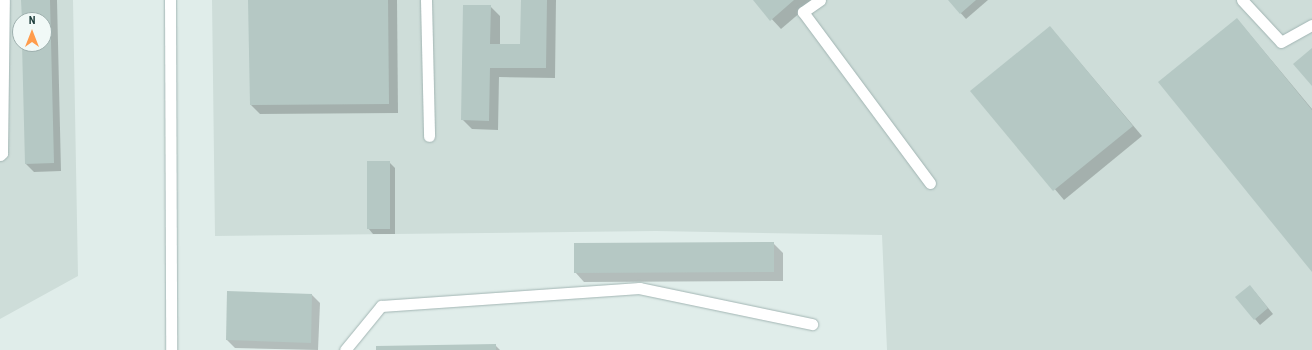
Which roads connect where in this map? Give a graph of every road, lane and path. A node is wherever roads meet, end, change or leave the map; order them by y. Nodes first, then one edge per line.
1 (4, 0) edge
2 (170, 0) edge
3 (426, 0) edge
4 (820, 0) edge
5 (1242, 0) edge
6 (1312, 25) edge
7 (429, 136) dead end
8 (0, 156) edge
9 (930, 183) dead end
10 (812, 324) dead end
11 (171, 350) edge
12 (345, 350) edge

1 - 8 lane
2 - 11 lane
3 - 7 lane
4 - 9 lane
5 - 6 lane
10 - 12 lane

